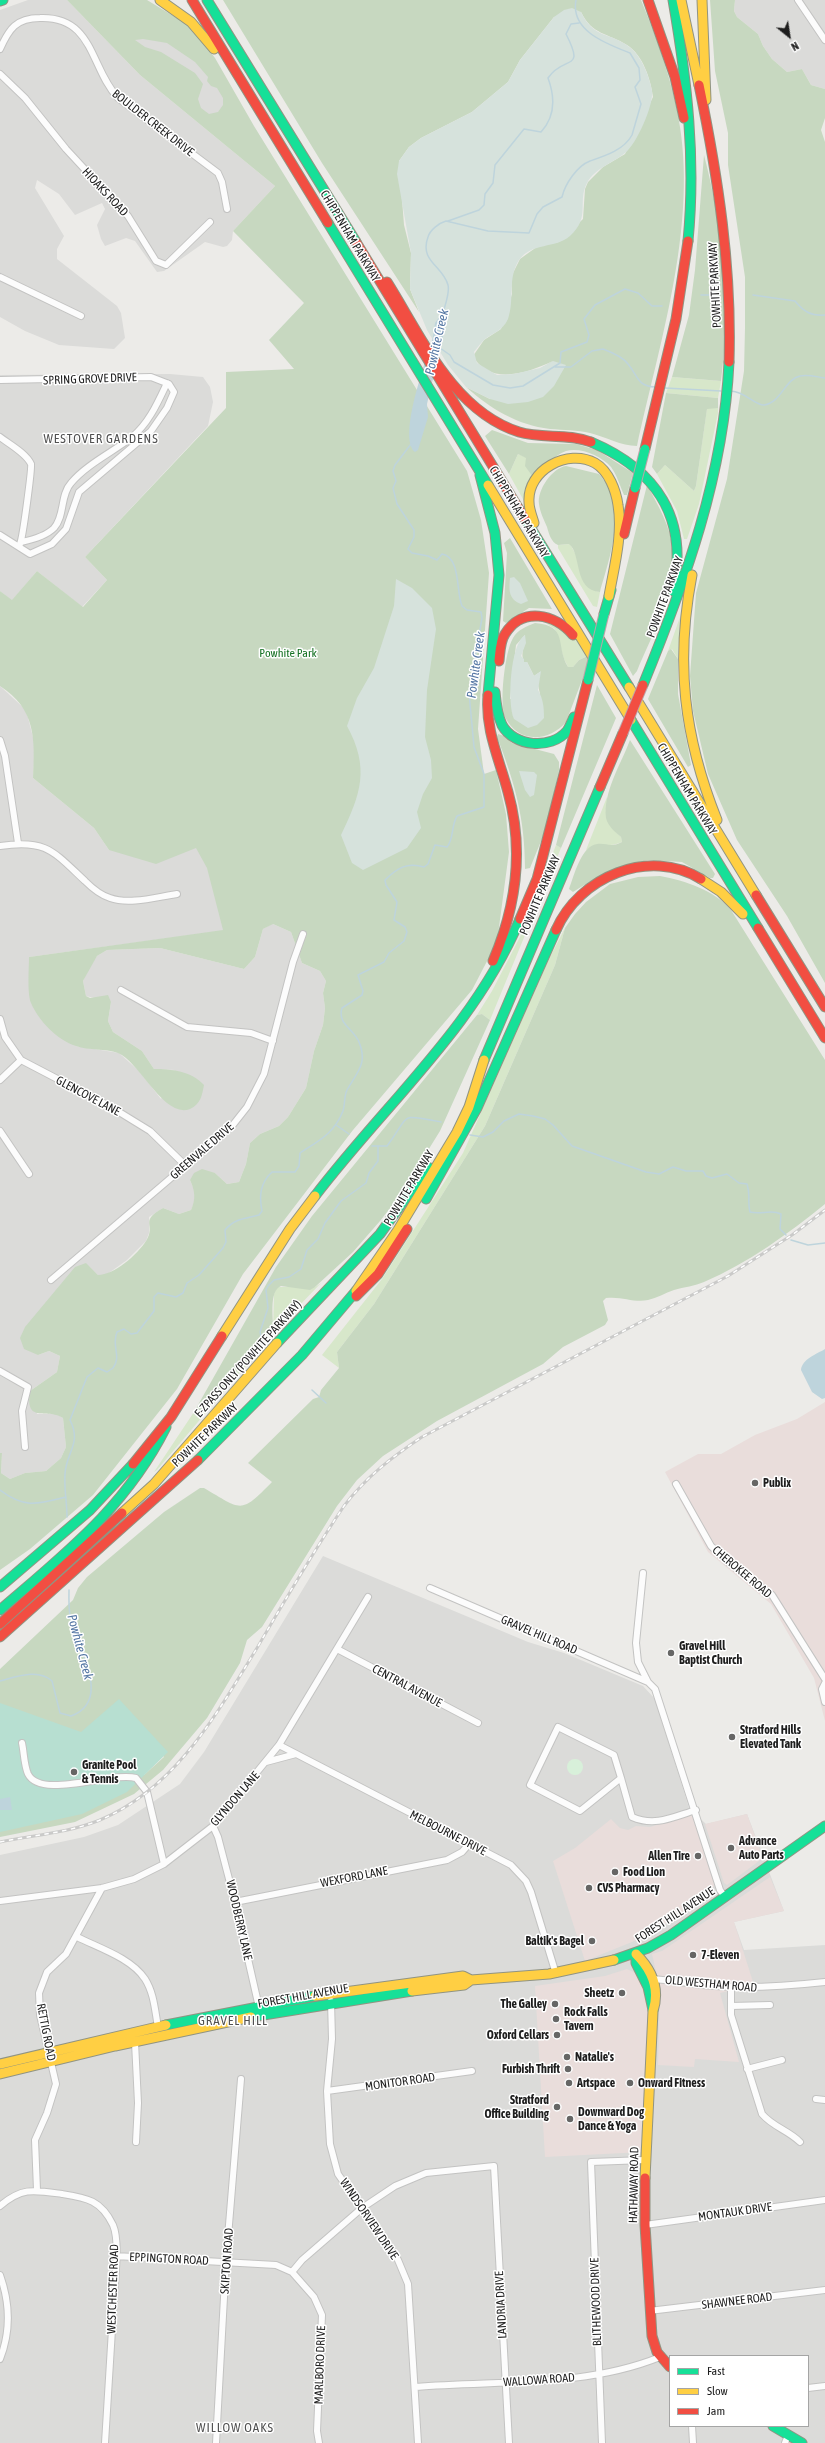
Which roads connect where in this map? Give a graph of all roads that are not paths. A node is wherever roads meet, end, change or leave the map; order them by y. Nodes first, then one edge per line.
1 (160, 0) edge
2 (192, 0) edge
3 (207, 0) edge
4 (648, 0) edge
5 (673, 0) edge
6 (681, 0) edge
7 (702, 0) edge
8 (798, 0) edge
9 (825, 40) edge
10 (0, 49) edge
11 (234, 69) junction
12 (0, 74) edge
13 (714, 170) junction
14 (692, 185) junction
15 (325, 195) junction
16 (227, 209) dead end
17 (210, 222) dead end
18 (0, 277) edge
19 (81, 316) dead end
20 (0, 380) edge
21 (167, 383) junction
22 (0, 437) edge
23 (478, 468) junction
24 (707, 507) junction
25 (0, 535) edge
26 (18, 545) junction
27 (557, 568) junction
28 (609, 596) junction
29 (588, 682) junction
30 (641, 682) junction
31 (619, 701) junction
32 (0, 740) edge
33 (18, 843) junction
34 (0, 846) edge
35 (177, 894) dead end
36 (304, 934) dead end
37 (805, 975) junction
38 (792, 983) junction
39 (121, 990) dead end
40 (825, 1007) edge
41 (0, 1019) edge
42 (825, 1038) edge
43 (273, 1041) junction
44 (21, 1060) junction
45 (417, 1076) junction
46 (0, 1080) edge
47 (476, 1080) junction
48 (0, 1131) edge
49 (186, 1166) junction
50 (29, 1174) dead end
51 (51, 1280) dead end
52 (341, 1310) junction
53 (0, 1371) edge
54 (171, 1417) junction
55 (25, 1447) dead end
56 (676, 1484) dead end
57 (643, 1573) dead end
58 (0, 1587) edge
59 (430, 1588) dead end
60 (368, 1597) dead end
61 (0, 1610) edge
62 (0, 1624) edge
63 (0, 1637) edge
64 (337, 1649) junction
65 (825, 1678) edge
66 (648, 1682) junction
67 (825, 1683) edge
68 (825, 1702) edge
69 (478, 1723) dead end
70 (22, 1743) dead end
71 (279, 1745) junction
72 (296, 1754) junction
73 (266, 1762) junction
74 (621, 1778) junction
75 (696, 1810) junction
76 (213, 1826) junction
77 (825, 1826) edge
78 (469, 1844) junction
79 (164, 1864) junction
80 (102, 1888) junction
81 (725, 1897) junction
82 (0, 1901) edge
83 (235, 1902) junction
84 (77, 1937) junction
85 (636, 1954) junction
86 (556, 1974) junction
87 (649, 1979) junction
88 (825, 1982) edge
89 (731, 1987) junction
90 (331, 1998) junction
91 (770, 2005) dead end
92 (731, 2006) junction
93 (260, 2011) junction
94 (158, 2027) junction
95 (135, 2042) junction
96 (50, 2056) junction
97 (782, 2060) dead end
98 (0, 2064) edge
99 (747, 2069) junction
100 (472, 2071) dead end
101 (0, 2074) edge
102 (241, 2079) dead end
103 (327, 2091) junction
104 (816, 2100) dead end
105 (825, 2100) edge
106 (136, 2142) dead end
107 (800, 2142) dead end
108 (645, 2160) junction
109 (36, 2190) junction
110 (825, 2200) edge
111 (0, 2206) edge
112 (362, 2208) junction
113 (645, 2225) junction
114 (115, 2256) junction
115 (226, 2261) junction
116 (292, 2272) junction
117 (0, 2275) edge
118 (825, 2290) edge
119 (649, 2311) junction
120 (660, 2357) junction
121 (0, 2359) edge
122 (669, 2366) edge
123 (598, 2376) junction
124 (505, 2383) junction
125 (825, 2386) edge
126 (416, 2388) junction
127 (809, 2388) edge
128 (692, 2427) edge
129 (774, 2427) edge
130 (787, 2439) edge
131 (105, 2443) edge
132 (216, 2443) edge
133 (320, 2443) edge
134 (418, 2443) edge
135 (509, 2443) edge
136 (602, 2443) edge
137 (693, 2443) edge
138 (802, 2443) edge

1 - 11 main road
2 - 11 main road, CHIPPENHAM PARKWAY
3 - 15 main road, CHIPPENHAM PARKWAY
4 - 14 main road
5 - 14 main road, POWHITE PARKWAY
6 - 13 main road, POWHITE PARKWAY
7 - 13 main road
8 - 9 street
10 - 16 street, BOULDER CREEK DRIVE
11 - 23 main road, CHIPPENHAM PARKWAY
12 - 17 street, HIOAKS ROAD
13 - 24 main road, POWHITE PARKWAY
14 - 28 main road, POWHITE PARKWAY, bridge
15 - 27 main road, CHIPPENHAM PARKWAY
15 - 30 main road
18 - 19 street
20 - 21 street, SPRING GROVE DRIVE
21 - 26 street
21 - 26 street
22 - 26 street
23 - 31 main road, CHIPPENHAM PARKWAY
23 - 45 main road
24 - 30 main road, POWHITE PARKWAY
24 - 37 main road
25 - 26 street
27 - 28 main road
27 - 37 main road, CHIPPENHAM PARKWAY
28 - 29 main road, POWHITE PARKWAY, bridge
29 - 31 main road
29 - 45 main road, POWHITE PARKWAY
30 - 47 main road, POWHITE PARKWAY, bridge
31 - 38 main road, CHIPPENHAM PARKWAY
32 - 33 street
33 - 34 street
33 - 35 street
36 - 43 street, GREENVALE DRIVE
37 - 40 main road, CHIPPENHAM PARKWAY
38 - 42 main road, CHIPPENHAM PARKWAY
38 - 52 main road
39 - 43 street
41 - 44 street, GLENCOVE LANE
43 - 49 street, GREENVALE DRIVE
44 - 46 street
44 - 49 street, GLENCOVE LANE
45 - 54 main road, POWHITE PARKWAY
47 - 52 main road, POWHITE PARKWAY
47 - 62 main road, E-ZPASS ONLY (POWHITE PARKWAY)
48 - 50 street
49 - 51 street, GREENVALE DRIVE
52 - 63 main road, POWHITE PARKWAY
53 - 55 street
54 - 58 main road, POWHITE PARKWAY
54 - 61 main road
56 - 65 street, CHEROKEE ROAD
57 - 66 street
59 - 66 street, GRAVEL HILL ROAD
60 - 64 street, GLYNDON LANE
64 - 69 street, CENTRAL AVENUE
64 - 71 street, GLYNDON LANE
66 - 75 street
67 - 68 street
70 - 79 street
71 - 72 street, MELBOURNE DRIVE
71 - 73 street, GLYNDON LANE
72 - 73 street
72 - 78 street, MELBOURNE DRIVE
73 - 76 street, GLYNDON LANE
74 - 74 street
74 - 75 street
75 - 81 street
76 - 79 street, GLYNDON LANE
76 - 83 street, WOODBERRY LANE
77 - 81 main road, FOREST HILL AVENUE
78 - 83 street, WEXFORD LANE
78 - 86 street, MELBOURNE DRIVE
79 - 80 street, GLYNDON LANE
80 - 82 street, GLYNDON LANE
80 - 84 street, RETTIG ROAD
81 - 85 main road, FOREST HILL AVENUE
83 - 93 street, WOODBERRY LANE
84 - 94 street
84 - 96 street, RETTIG ROAD
85 - 86 main road, FOREST HILL AVENUE
85 - 87 main road, HATHAWAY ROAD
86 - 90 main road, FOREST HILL AVENUE
87 - 89 street, OLD WESTHAM ROAD
87 - 108 main road, HATHAWAY ROAD
88 - 89 street, OLD WESTHAM ROAD
89 - 92 street
90 - 93 main road, FOREST HILL AVENUE
90 - 103 street, WINDSORVIEW DRIVE
91 - 92 street
92 - 99 street
93 - 94 main road, FOREST HILL AVENUE
93 - 95 main road, FOREST HILL AVENUE
94 - 96 main road, FOREST HILL AVENUE
95 - 96 main road, FOREST HILL AVENUE
95 - 106 street
96 - 98 main road, FOREST HILL AVENUE
96 - 101 main road, FOREST HILL AVENUE
96 - 109 street, RETTIG ROAD
97 - 99 street
99 - 107 street
100 - 103 street, MONITOR ROAD
102 - 115 street, SKIPTON ROAD
103 - 112 street, WINDSORVIEW DRIVE
104 - 105 street
108 - 113 main road, HATHAWAY ROAD
108 - 123 street, BLITHEWOOD DRIVE
109 - 111 street
109 - 114 street, WESTCHESTER ROAD
110 - 113 street, MONTAUK DRIVE
112 - 116 street
112 - 124 street, LANDRIA DRIVE
112 - 126 street, WINDSORVIEW DRIVE
113 - 119 main road, HATHAWAY ROAD
114 - 115 street, EPPINGTON ROAD
114 - 131 street, WESTCHESTER ROAD
115 - 116 street, EPPINGTON ROAD
115 - 132 street, SKIPTON ROAD
116 - 133 street, MARLBORO DRIVE
117 - 121 street
118 - 119 street, SHAWNEE ROAD
119 - 120 main road, HATHAWAY ROAD
120 - 122 main road
120 - 123 street, WALLOWA ROAD
123 - 124 street, WALLOWA ROAD
123 - 136 street, BLITHEWOOD DRIVE
124 - 126 street, WALLOWA ROAD
124 - 135 street, LANDRIA DRIVE
125 - 127 street
126 - 134 street, WINDSORVIEW DRIVE
128 - 137 street
129 - 130 main road
130 - 138 main road

